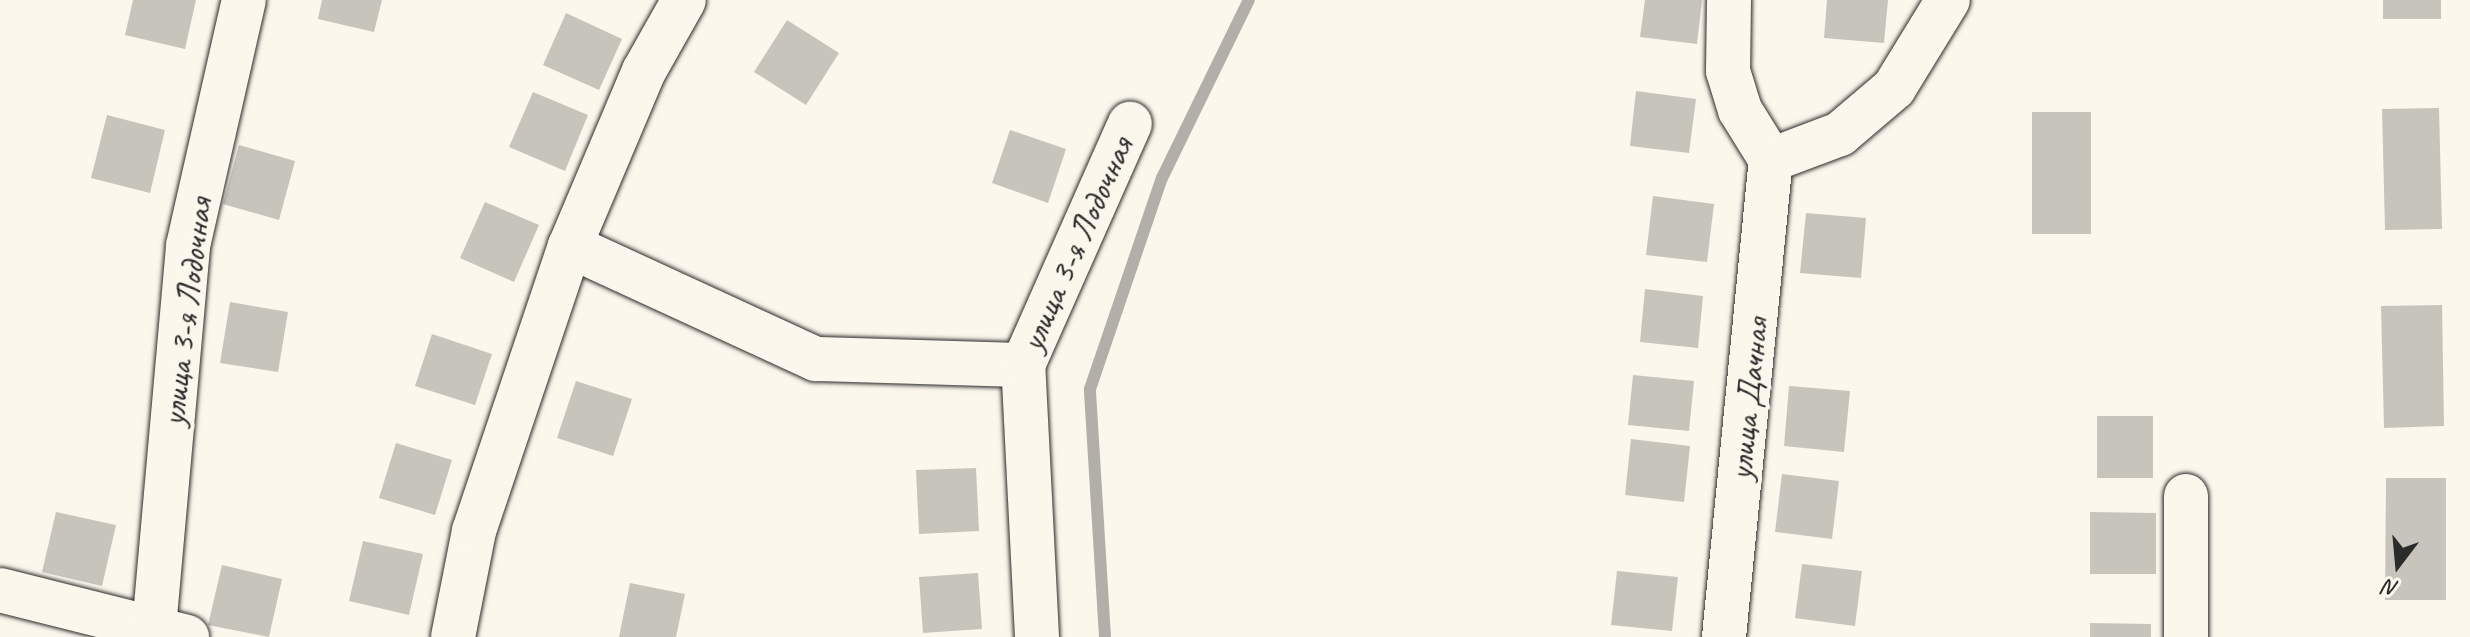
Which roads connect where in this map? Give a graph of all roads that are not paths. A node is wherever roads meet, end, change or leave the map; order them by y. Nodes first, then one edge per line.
1 (244, 0) edge
2 (684, 0) edge
3 (1729, 0) edge
4 (1948, 0) edge
5 (1130, 124) dead end
6 (1771, 160) junction
7 (570, 246) junction
8 (1023, 365) junction
9 (2186, 496) dead end
10 (0, 590) edge
11 (170, 633) edge
12 (453, 637) edge
13 (1037, 637) edge
14 (1724, 637) edge
15 (2186, 637) edge

1 - 11 street, улица 3-я Лодочная
2 - 7 street
3 - 6 street
4 - 6 street
5 - 8 street, улица 3-я Лодочная
6 - 14 street, улица Дачная
7 - 8 street, улица 3-я Лодочная
7 - 12 street
8 - 13 street, улица 3-я Лодочная
9 - 15 street
10 - 11 street, улица 3-я Лодочная

